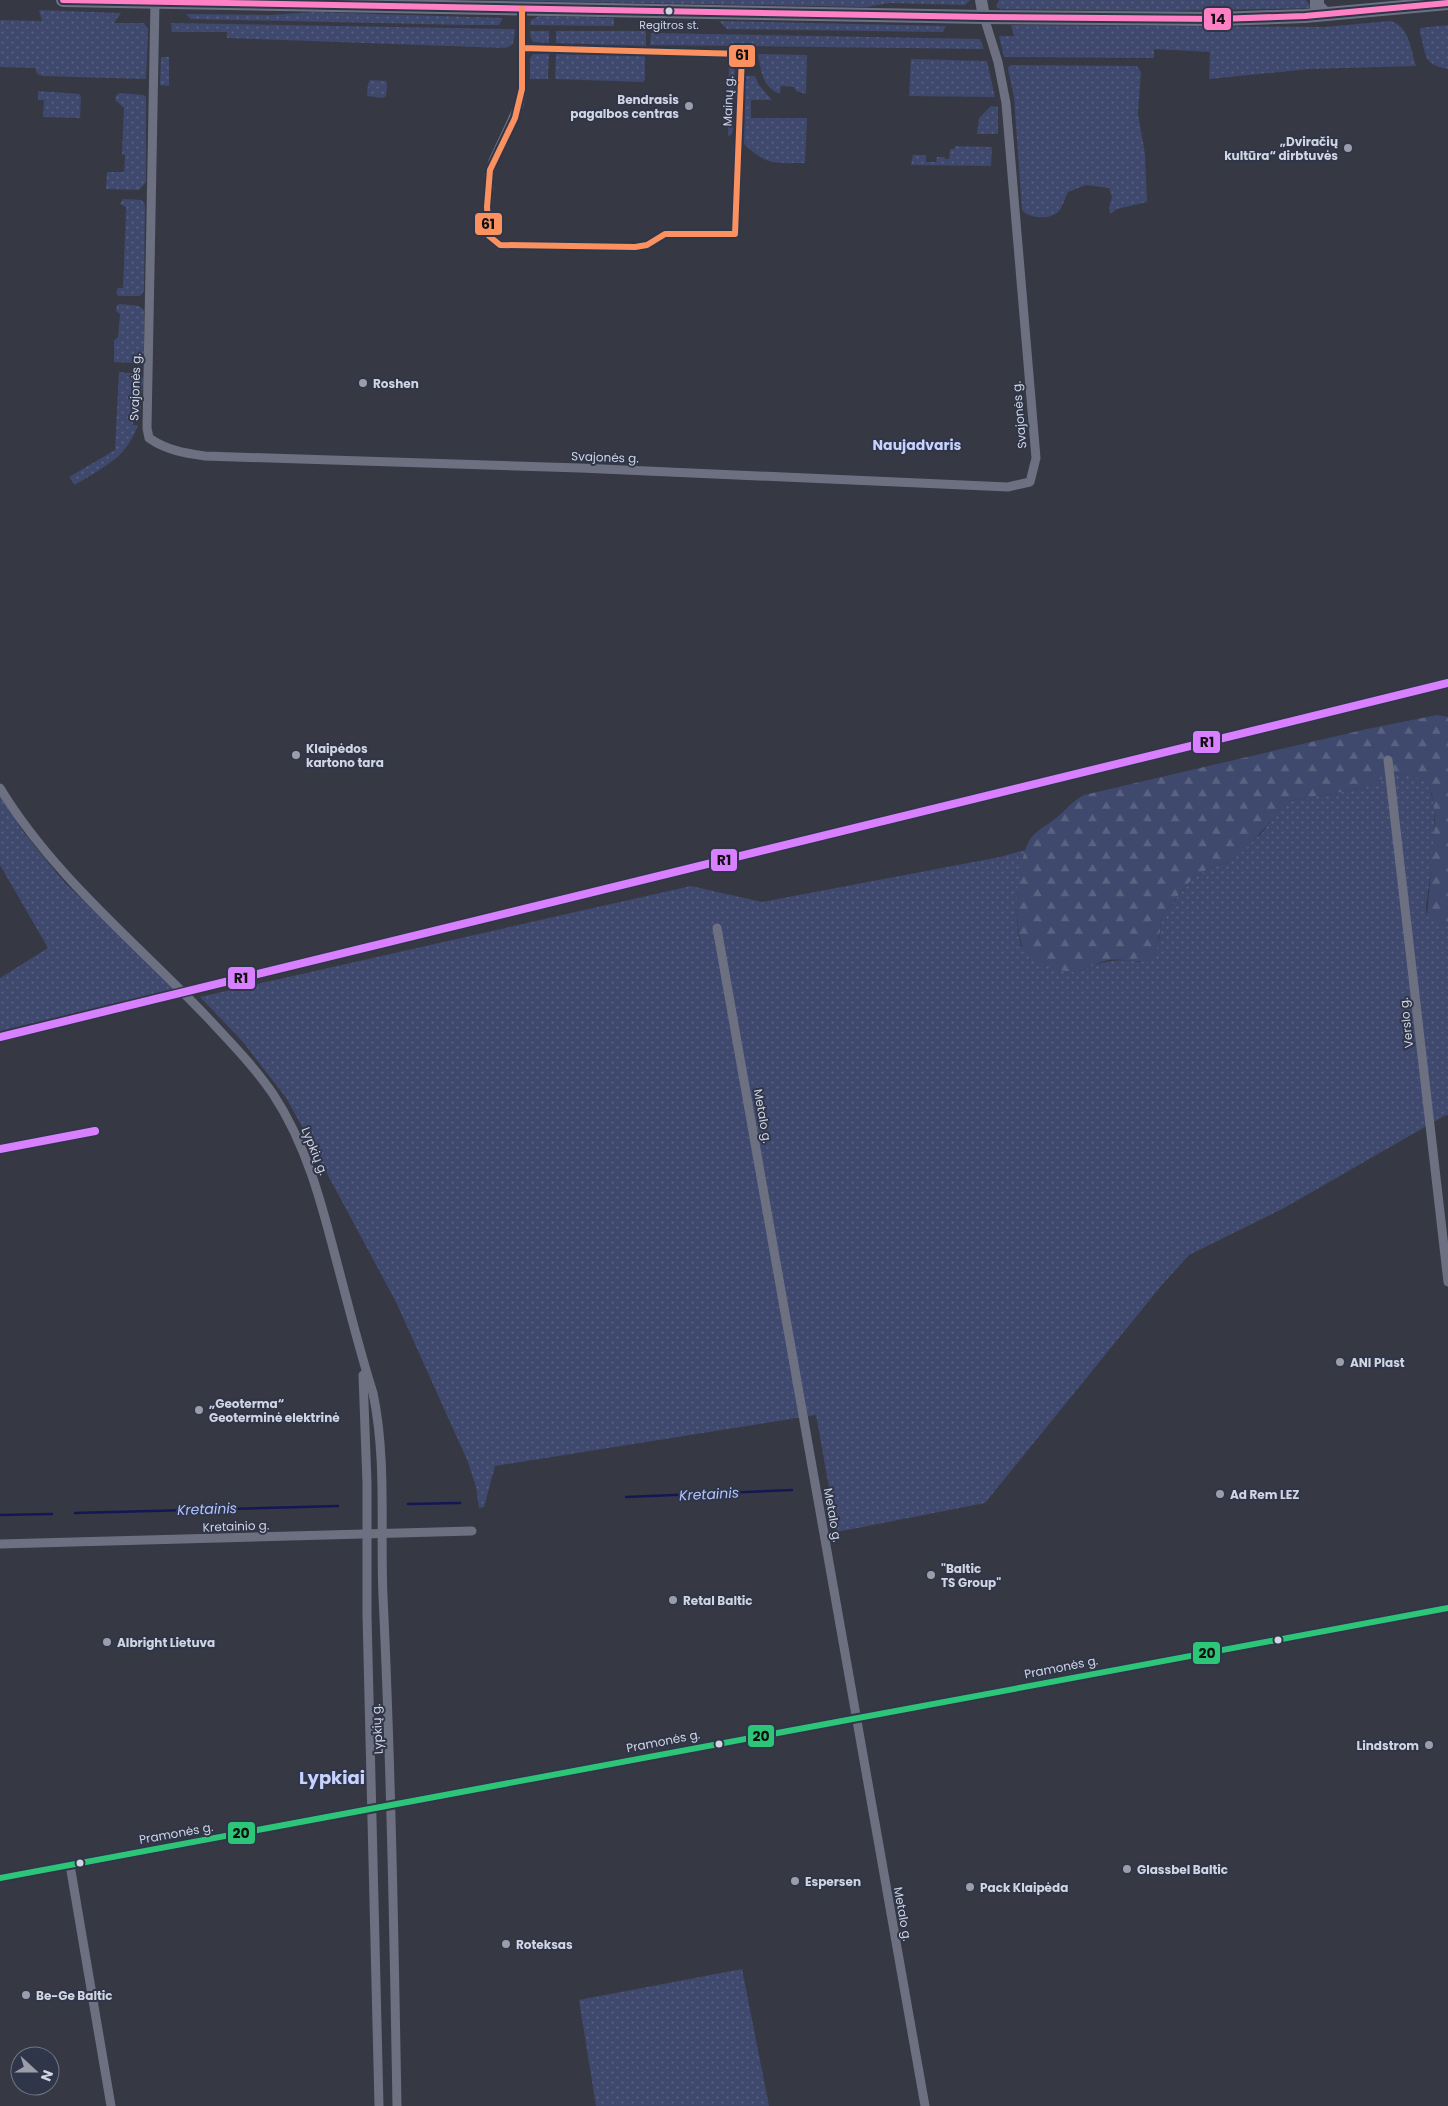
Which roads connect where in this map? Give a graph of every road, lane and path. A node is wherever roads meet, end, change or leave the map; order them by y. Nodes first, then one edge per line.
1 (63, 0) edge
2 (981, 0) edge
3 (1317, 0) edge
4 (155, 1) edge
5 (1448, 3) edge
6 (522, 9) junction
7 (1325, 14) junction
8 (984, 17) junction
9 (522, 48) junction
10 (490, 176) dead end
11 (489, 187) dead end
12 (1388, 760) dead end
13 (0, 788) edge
14 (717, 928) dead end
15 (1448, 1282) edge
16 (361, 1353) junction
17 (472, 1531) dead end
18 (366, 1534) junction
19 (382, 1534) junction
20 (0, 1544) edge
21 (1448, 1608) edge
22 (856, 1718) junction
23 (392, 1805) junction
24 (372, 1808) junction
25 (70, 1865) junction
26 (0, 1878) edge
27 (111, 2106) edge
28 (379, 2106) edge
29 (397, 2106) edge
30 (925, 2106) edge

1 - 4 main road
2 - 8 street
3 - 7 main road
4 - 6 main road
4 - 8 street, Svajonės g.
5 - 7 main road
6 - 8 main road
6 - 9 street
7 - 8 main road
9 - 10 street
9 - 11 street, Mainų g.
12 - 15 street, Verslo g.
13 - 16 street, Lypkių g.
14 - 22 street, Metalo g.
16 - 18 street, Lypkių g.
16 - 19 street, Lypkių g.
17 - 19 street, Kretainio g.
18 - 19 street, Kretainio g.
18 - 20 street, Kretainio g.
18 - 24 street, Lypkių g.
19 - 23 street, Lypkių g.
21 - 22 street, Pramonės g.
22 - 23 street, Pramonės g.
22 - 30 street, Metalo g.
23 - 24 street, Pramonės g.
23 - 29 street, Lypkių g.
24 - 25 street, Pramonės g.
24 - 28 street, Lypkių g.
25 - 26 street, Pramonės g.
25 - 27 street

